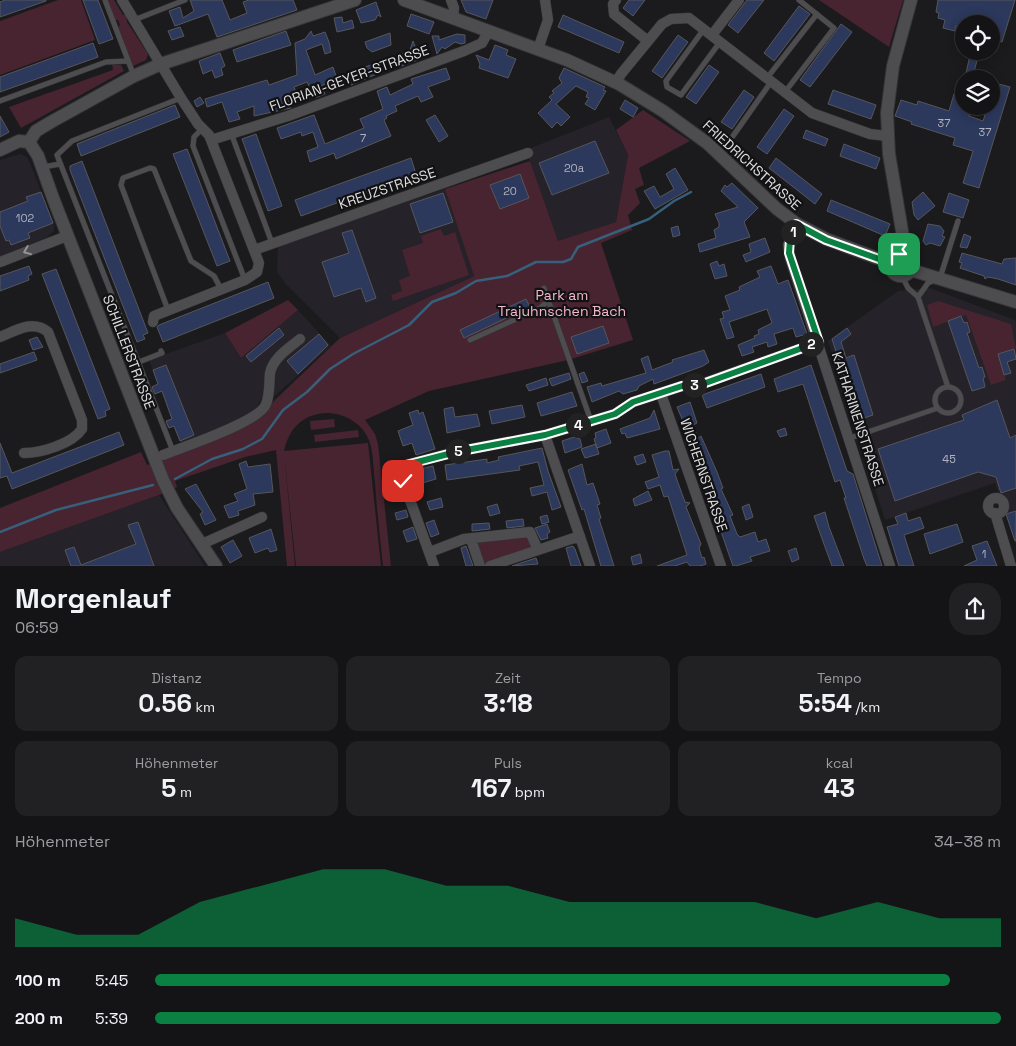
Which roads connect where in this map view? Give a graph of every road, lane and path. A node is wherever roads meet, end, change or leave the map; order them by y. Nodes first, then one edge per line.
1 (105, 0) edge
2 (122, 0) edge
3 (185, 0) edge
4 (354, 0) edge
5 (404, 0) edge
6 (451, 0) edge
7 (545, 0) edge
8 (616, 0) edge
9 (739, 0) edge
10 (799, 0) edge
11 (911, 0) edge
12 (816, 14) junction
13 (453, 19) junction
14 (134, 20) junction
15 (488, 32) junction
16 (712, 35) junction
17 (648, 41) junction
18 (538, 49) junction
19 (128, 61) junction
20 (160, 64) junction
21 (134, 76) junction
22 (769, 80) junction
23 (616, 82) junction
24 (785, 92) junction
25 (181, 98) junction
26 (0, 101) edge
27 (202, 128) junction
28 (232, 133) junction
29 (733, 136) dead end
30 (888, 136) junction
31 (211, 140) junction
32 (29, 142) junction
33 (0, 150) edge
34 (528, 153) dead end
35 (60, 164) junction
36 (43, 167) junction
37 (958, 222) dead end
38 (796, 224) junction
39 (67, 236) junction
40 (272, 243) junction
41 (254, 250) junction
42 (903, 254) junction
43 (0, 262) edge
44 (890, 263) junction
45 (907, 273) junction
46 (940, 278) junction
47 (245, 280) junction
48 (544, 288) dead end
49 (221, 289) junction
50 (918, 297) junction
51 (547, 302) junction
52 (1016, 302) edge
53 (168, 310) junction
54 (154, 322) dead end
55 (0, 337) edge
56 (300, 339) dead end
57 (470, 340) dead end
58 (819, 342) junction
59 (161, 352) dead end
60 (139, 362) junction
61 (948, 387) junction
62 (661, 394) junction
63 (938, 408) junction
64 (591, 421) junction
65 (545, 435) junction
66 (850, 438) junction
67 (24, 453) dead end
68 (163, 455) junction
69 (995, 513) dead end
70 (262, 517) dead end
71 (580, 536) junction
72 (471, 539) junction
73 (202, 544) junction
74 (538, 550) junction
75 (430, 552) junction
76 (216, 566) edge
77 (434, 566) edge
78 (480, 566) edge
79 (490, 566) edge
80 (590, 566) edge
81 (721, 566) edge
82 (890, 566) edge
83 (1012, 566) edge

1 - 19 lane
2 - 14 street
3 - 14 lane
4 - 20 street
5 - 13 street, FRIEDRICHSTRASSE
6 - 13 street
7 - 18 street
8 - 17 street
9 - 16 street
10 - 12 lane
11 - 30 street
12 - 22 lane
12 - 24 lane
13 - 15 street, FRIEDRICHSTRASSE
14 - 20 street
15 - 18 street, FRIEDRICHSTRASSE
15 - 28 street, FLORIAN-GEYER-STRASSE
16 - 16 lane
16 - 17 street
16 - 22 street
17 - 23 street
18 - 23 street, FRIEDRICHSTRASSE
19 - 21 lane
19 - 26 lane
20 - 21 street
20 - 25 street
21 - 32 street
22 - 24 street
22 - 29 lane
23 - 38 street, FRIEDRICHSTRASSE
24 - 30 street
25 - 27 street
25 - 35 lane
27 - 31 street
27 - 47 lane
28 - 31 street, FLORIAN-GEYER-STRASSE
28 - 40 lane
30 - 42 street
31 - 41 street
32 - 33 street
32 - 36 street, SCHILLERSTRASSE
34 - 40 street, KREUZSTRASSE
35 - 36 lane
35 - 60 lane
36 - 39 street, SCHILLERSTRASSE
37 - 46 lane
38 - 44 street, FRIEDRICHSTRASSE
38 - 58 street, KATHARINENSTRASSE
39 -> 43 street
39 - 68 street, SCHILLERSTRASSE
40 - 41 street, KREUZSTRASSE
41 - 47 street
42 - 44 street
42 - 45 street
44 - 45 street, FRIEDRICHSTRASSE
45 - 46 street
45 - 50 lane
46 - 50 lane
46 - 52 street
47 - 49 street
48 - 51 lane
49 - 53 street
49 - 53 lane
50 - 61 lane
51 - 57 lane
51 - 64 lane
53 - 54 street
55 - 67 street
56 - 68 street
58 - 62 street
58 - 66 street, KATHARINENSTRASSE
59 - 60 lane
60 - 68 lane
61 - 63 lane
61 - 63 lane
62 - 64 street
62 - 81 street, WICHERNSTRASSE
63 - 66 lane
64 - 65 street
65 - 71 street
65 - 75 street
66 - 82 street, KATHARINENSTRASSE
68 - 73 street, SCHILLERSTRASSE
69 - 83 street
70 - 73 street
71 - 74 street
71 - 80 street
72 - 74 street
72 - 75 street
72 - 78 street
73 - 76 street, SCHILLERSTRASSE
74 - 79 street
75 - 77 street

